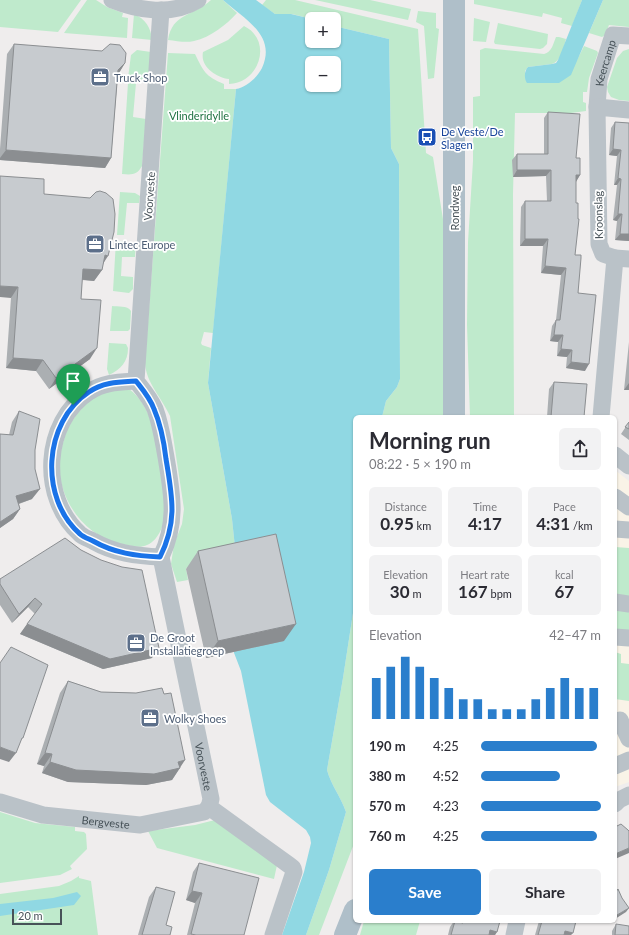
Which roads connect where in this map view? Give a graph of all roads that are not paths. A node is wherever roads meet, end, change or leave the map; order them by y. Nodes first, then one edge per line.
1 (112, 0) edge
2 (198, 0) edge
3 (454, 0) edge
4 (162, 10) junction
5 (629, 36) edge
6 (597, 107) junction
7 (629, 110) edge
8 (622, 258) edge
9 (136, 381) junction
10 (454, 415) edge
11 (601, 415) edge
12 (617, 457) edge
13 (629, 466) edge
14 (617, 498) edge
15 (629, 507) edge
16 (617, 529) edge
17 (629, 530) edge
18 (160, 557) junction
19 (617, 602) edge
20 (629, 604) edge
21 (617, 637) edge
22 (629, 638) edge
23 (617, 721) edge
24 (629, 739) edge
25 (629, 760) edge
26 (617, 765) edge
27 (629, 795) edge
28 (0, 802) edge
29 (617, 802) edge
30 (209, 806) junction
31 (353, 916) edge
32 (353, 919) edge
33 (517, 923) edge
34 (273, 935) edge
35 (345, 935) edge
36 (349, 935) edge
37 (514, 935) edge

1 - 4 street
2 - 4 street
3 - 10 main road, Rondweg
4 - 9 street, Voorveste
5 - 6 street, Keercamp
6 - 7 street
6 - 8 street, Kroonslag
8 - 11 street, Kroonslag
9 - 18 street
9 - 18 street
12 - 13 street
14 - 15 street
16 - 17 street
18 - 30 street, Voorveste
19 - 20 street
21 - 22 street
23 - 24 street
25 - 26 street
27 - 29 street
28 - 30 street, Bergveste
30 - 34 street, Voorveste
31 - 35 main road
32 - 36 main road
33 - 37 street

